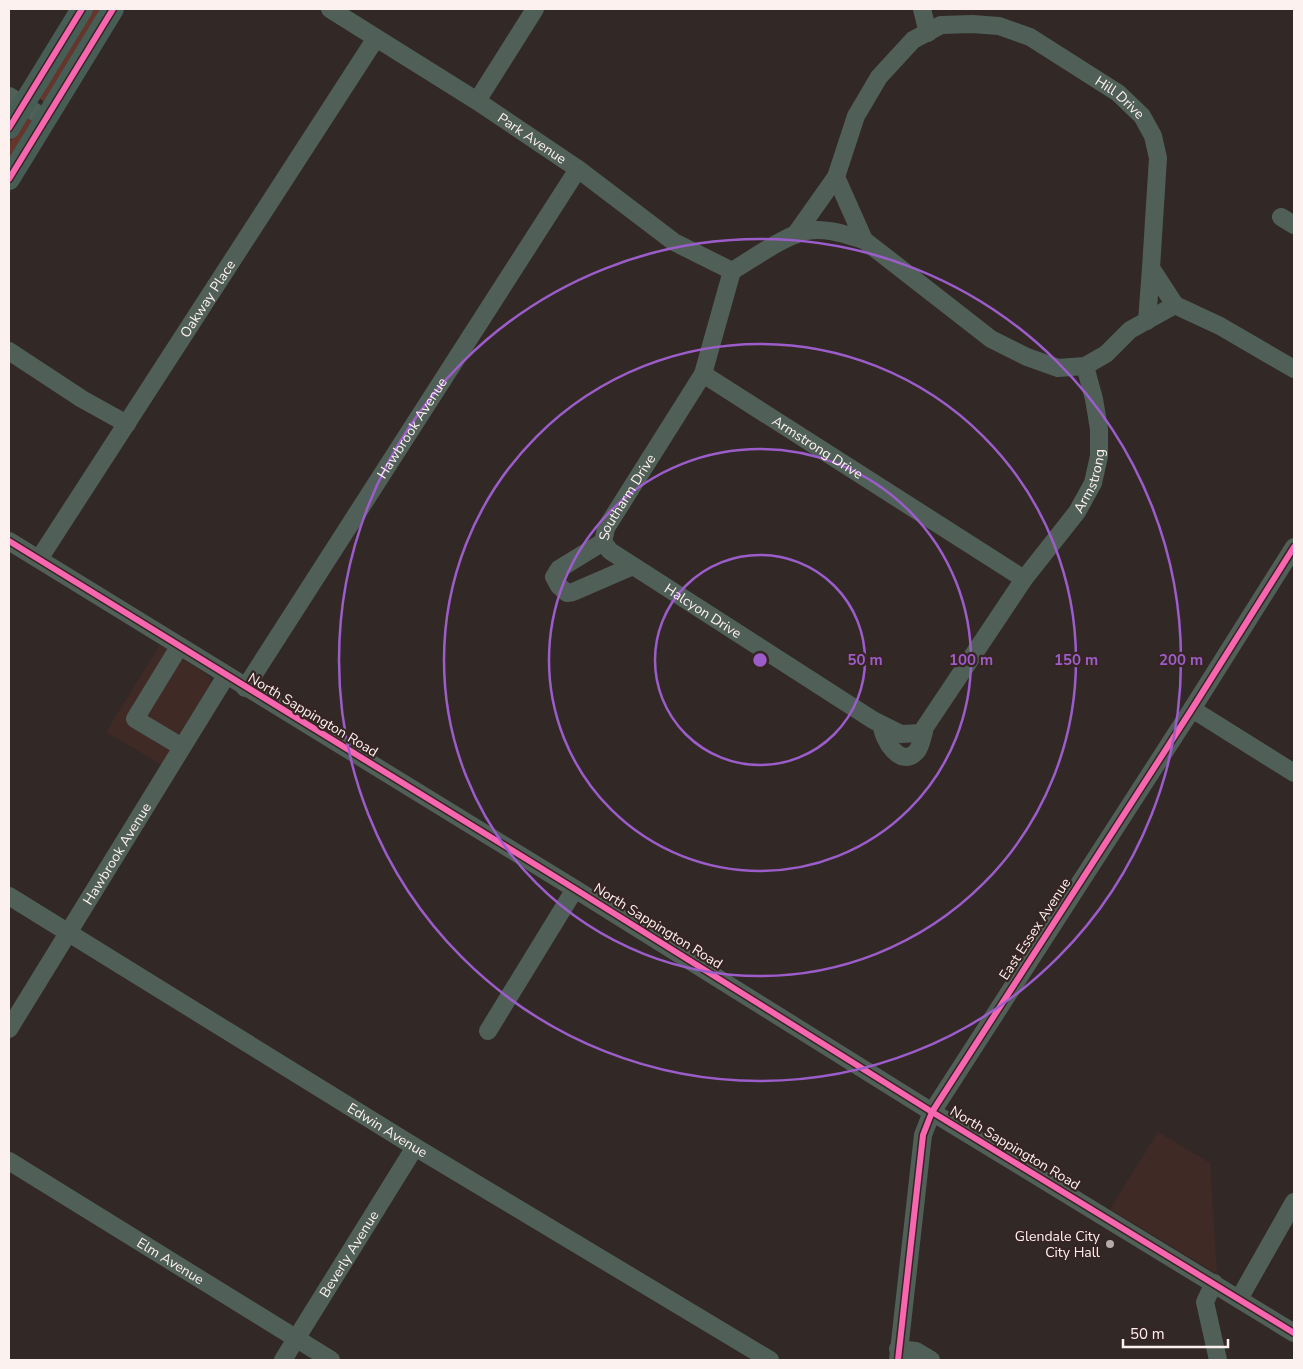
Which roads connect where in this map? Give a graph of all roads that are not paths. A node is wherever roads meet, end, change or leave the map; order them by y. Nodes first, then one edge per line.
1 (82, 9) edge
2 (113, 9) edge
3 (330, 9) edge
4 (535, 9) edge
5 (922, 9) edge
6 (955, 17) edge
7 (928, 33) junction
8 (376, 38) junction
9 (16, 100) edge
10 (477, 101) junction
11 (46, 119) junction
12 (9, 128) edge
13 (578, 168) junction
14 (836, 177) junction
15 (9, 178) edge
16 (795, 235) junction
17 (864, 240) junction
18 (1151, 268) junction
19 (732, 271) junction
20 (1175, 305) junction
21 (1147, 321) junction
22 (9, 351) edge
23 (1085, 366) junction
24 (1294, 369) edge
25 (703, 374) junction
26 (127, 424) junction
27 (9, 542) edge
28 (603, 542) junction
29 (1294, 547) edge
30 (39, 559) junction
31 (633, 566) junction
32 (1024, 579) junction
33 (179, 647) junction
34 (226, 676) junction
35 (245, 688) junction
36 (1192, 709) junction
37 (917, 733) joint
38 (182, 747) junction
39 (1294, 773) edge
40 (575, 889) junction
41 (9, 896) edge
42 (68, 933) junction
43 (9, 1029) edge
44 (488, 1031) dead end
45 (932, 1112) junction
46 (415, 1147) junction
47 (9, 1161) edge
48 (1294, 1202) edge
49 (1214, 1283) junction
50 (1239, 1299) junction
51 (1294, 1333) edge
52 (296, 1339) junction
53 (898, 1355) edge
54 (283, 1360) edge
55 (331, 1360) edge
56 (770, 1360) edge
57 (931, 1360) edge
58 (1218, 1360) edge

1 - 9 main road
2 - 11 main road
3 - 8 street, Park Avenue
4 - 10 street
5 - 7 street
6 - 7 street, Hill Drive
6 - 18 street, Hill Drive
7 - 14 street, Hill Drive
8 - 10 street, Park Avenue
8 - 26 street, Oakway Place
9 - 11 street
9 - 12 main road
10 - 13 street, Park Avenue
11 - 15 main road
13 - 19 street, Park Avenue
13 - 35 street, Hawbrook Avenue
14 - 16 street, Hill Drive
14 - 17 street, Hill Drive
16 - 17 street, Hill Drive
16 - 19 street, Hill Drive
17 - 23 street, Hill Drive
18 - 20 street
18 - 21 street, Hill Drive
19 - 25 street
20 - 21 street, Hill Drive
20 - 24 street
21 - 23 street, Hill Drive
22 - 26 street
23 - 32 street, Armstrong
25 - 28 street, Southarm Drive
25 - 32 street, Armstrong Drive
26 - 30 street, Oakway Place
27 - 30 street, North Sappington Road
28 - 31 street, Halcyon Drive
28 - 31 street, Southarm Drive
29 - 36 street, East Essex Avenue
30 - 33 street, North Sappington Road
31 - 37 street, Halcyon Drive
32 - 37 street, Armstrong
33 - 34 street, North Sappington Road
33 - 38 street
34 - 35 street, North Sappington Road
34 - 38 street, Hawbrook Avenue
35 - 40 street, North Sappington Road
36 - 39 street
36 - 45 street, East Essex Avenue
38 - 42 street, Hawbrook Avenue
40 - 44 street
40 - 45 street, North Sappington Road
41 - 42 street, Edwin Avenue
42 - 43 street, Hawbrook Avenue
42 - 46 street, Edwin Avenue
45 - 49 street, North Sappington Road
45 - 53 street, East Essex Avenue
46 - 52 street, Beverly Avenue
46 - 56 street, Edwin Avenue
47 - 52 street, Elm Avenue
48 - 50 street
49 - 50 street, North Sappington Road
49 - 58 street
50 - 51 street, North Sappington Road
52 - 54 street, Beverly Avenue
52 - 55 street, Elm Avenue
53 - 57 street

